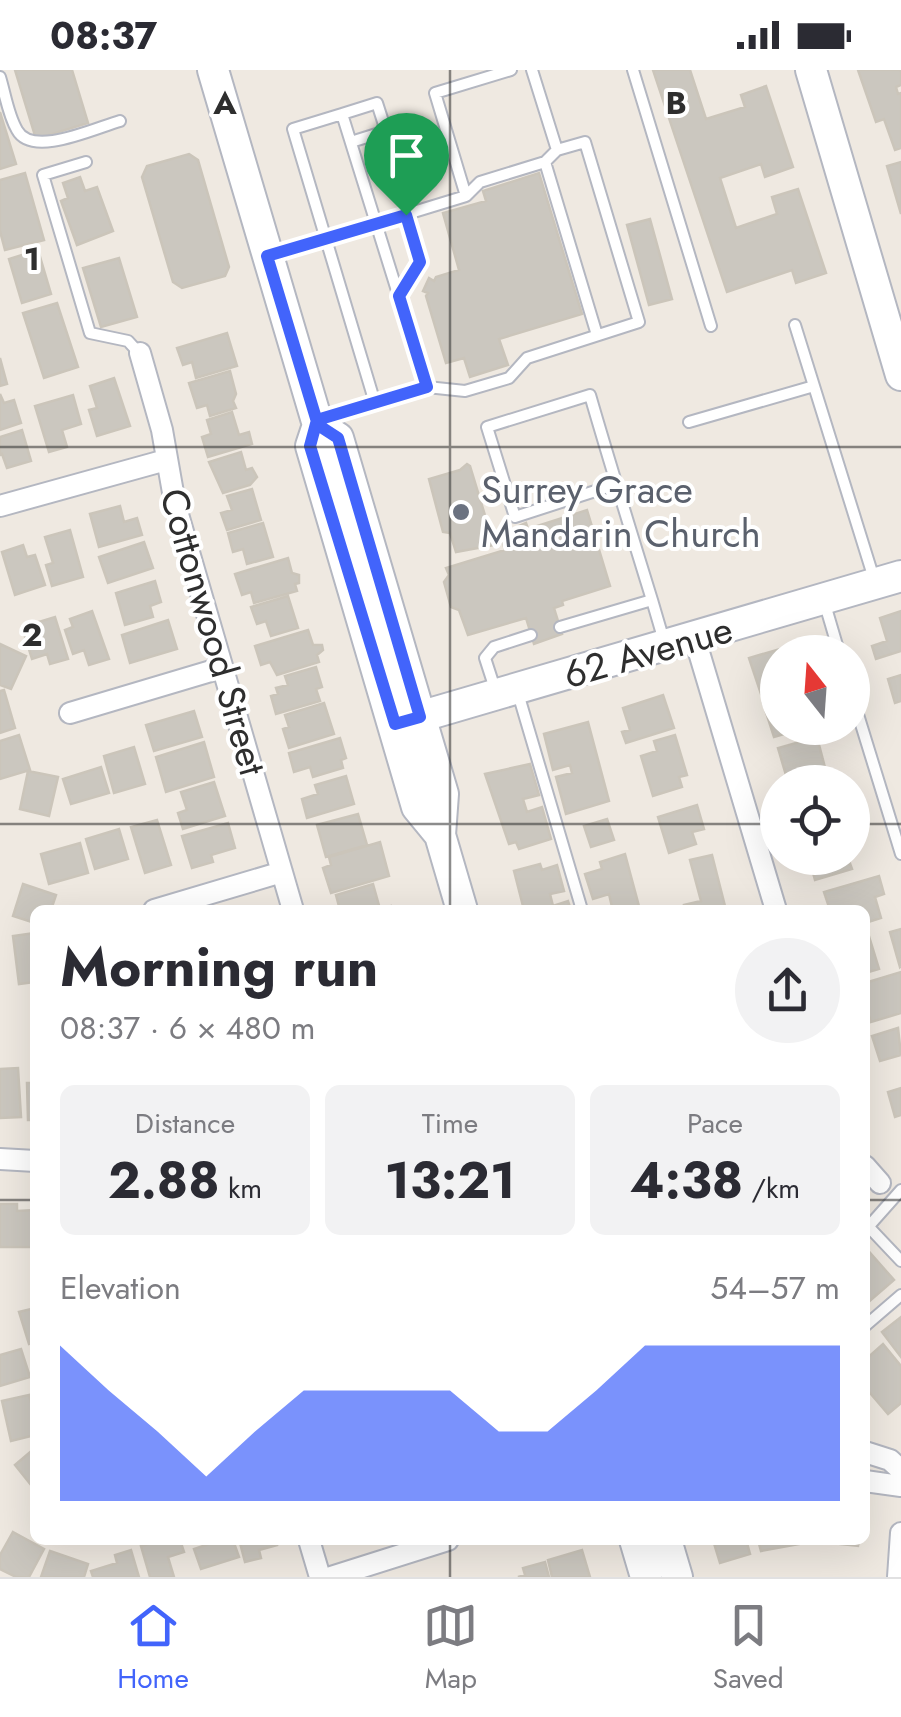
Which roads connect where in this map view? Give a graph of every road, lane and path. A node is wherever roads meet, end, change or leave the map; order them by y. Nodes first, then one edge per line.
1 (213, 70) edge
2 (512, 70) edge
3 (532, 70) edge
4 (633, 70) edge
5 (810, 70) edge
6 (0, 76) edge
7 (342, 114) junction
8 (120, 121) dead end
9 (351, 142) junction
10 (557, 150) junction
11 (86, 162) dead end
12 (545, 162) junction
13 (466, 196) junction
14 (406, 215) junction
15 (376, 224) junction
16 (326, 239) junction
17 (267, 256) junction
18 (399, 296) junction
19 (795, 325) dead end
20 (711, 326) dead end
21 (597, 335) junction
22 (140, 353) joint
23 (901, 375) edge
24 (814, 386) junction
25 (427, 387) junction
26 (375, 402) junction
27 (689, 422) dead end
28 (318, 423) junction
29 (166, 460) junction
30 (616, 484) junction
31 (0, 506) edge
32 (888, 580) edge
33 (652, 600) junction
34 (823, 600) junction
35 (560, 627) dead end
36 (531, 635) dead end
37 (834, 635) edge
38 (696, 638) junction
39 (666, 647) junction
40 (221, 668) junction
41 (507, 692) junction
42 (70, 713) dead end
43 (407, 721) junction
44 (867, 745) edge
45 (901, 854) edge
46 (282, 872) junction
47 (171, 905) edge
48 (292, 905) edge
49 (461, 905) edge
50 (580, 905) edge
51 (775, 905) edge
52 (0, 1159) edge
53 (30, 1161) edge
54 (870, 1172) edge
55 (880, 1183) dead end
56 (901, 1190) edge
57 (870, 1221) edge
58 (870, 1227) edge
59 (901, 1262) edge
60 (901, 1295) edge
61 (870, 1322) edge
62 (870, 1454) edge
63 (901, 1470) edge
64 (870, 1481) edge
65 (901, 1486) edge
66 (901, 1534) edge
67 (310, 1545) edge
68 (432, 1545) edge
69 (636, 1545) edge
70 (667, 1545) edge
71 (320, 1577) edge
72 (331, 1577) edge
73 (646, 1577) edge
74 (677, 1577) edge
75 (898, 1577) edge

1 - 17 main road
2 - 13 lane
3 - 10 lane
4 - 20 lane
5 - 23 main road
6 - 8 lane
7 - 9 lane
7 - 9 lane
7 - 16 lane
9 - 15 lane
10 - 12 lane
10 - 21 lane
11 - 22 lane
12 - 13 lane
12 - 21 lane
13 - 14 lane
14 - 15 lane
14 - 18 lane
15 - 16 lane
15 - 18 lane
16 - 17 lane
16 - 26 lane
17 - 28 main road
18 - 25 lane
19 - 24 lane
21 - 25 lane
22 - 29 street, Cottonwood Street
24 - 27 lane
24 - 32 lane
25 - 26 lane
26 - 28 lane
28 - 43 main road
29 - 31 street
29 - 40 street, Cottonwood Street
30 - 30 lane
30 - 33 lane
32 - 34 main road, 62 Avenue
33 - 35 lane
33 - 39 lane
34 - 37 lane
34 - 38 main road, 62 Avenue
36 - 41 lane
38 - 39 main road, 62 Avenue
38 - 51 street
39 - 41 main road, 62 Avenue
40 - 42 street
40 - 46 street, Cottonwood Street
41 - 43 main road, 62 Avenue
41 - 50 lane
43 - 49 main road
44 - 45 lane
46 - 47 street
46 - 48 street, Cottonwood Street
52 - 53 street
54 - 55 street
56 - 57 lane
58 - 59 lane
60 - 61 lane
62 - 63 street
64 - 65 street
66 - 75 street
67 - 71 street
68 - 72 street
69 - 73 main road
70 - 74 main road

